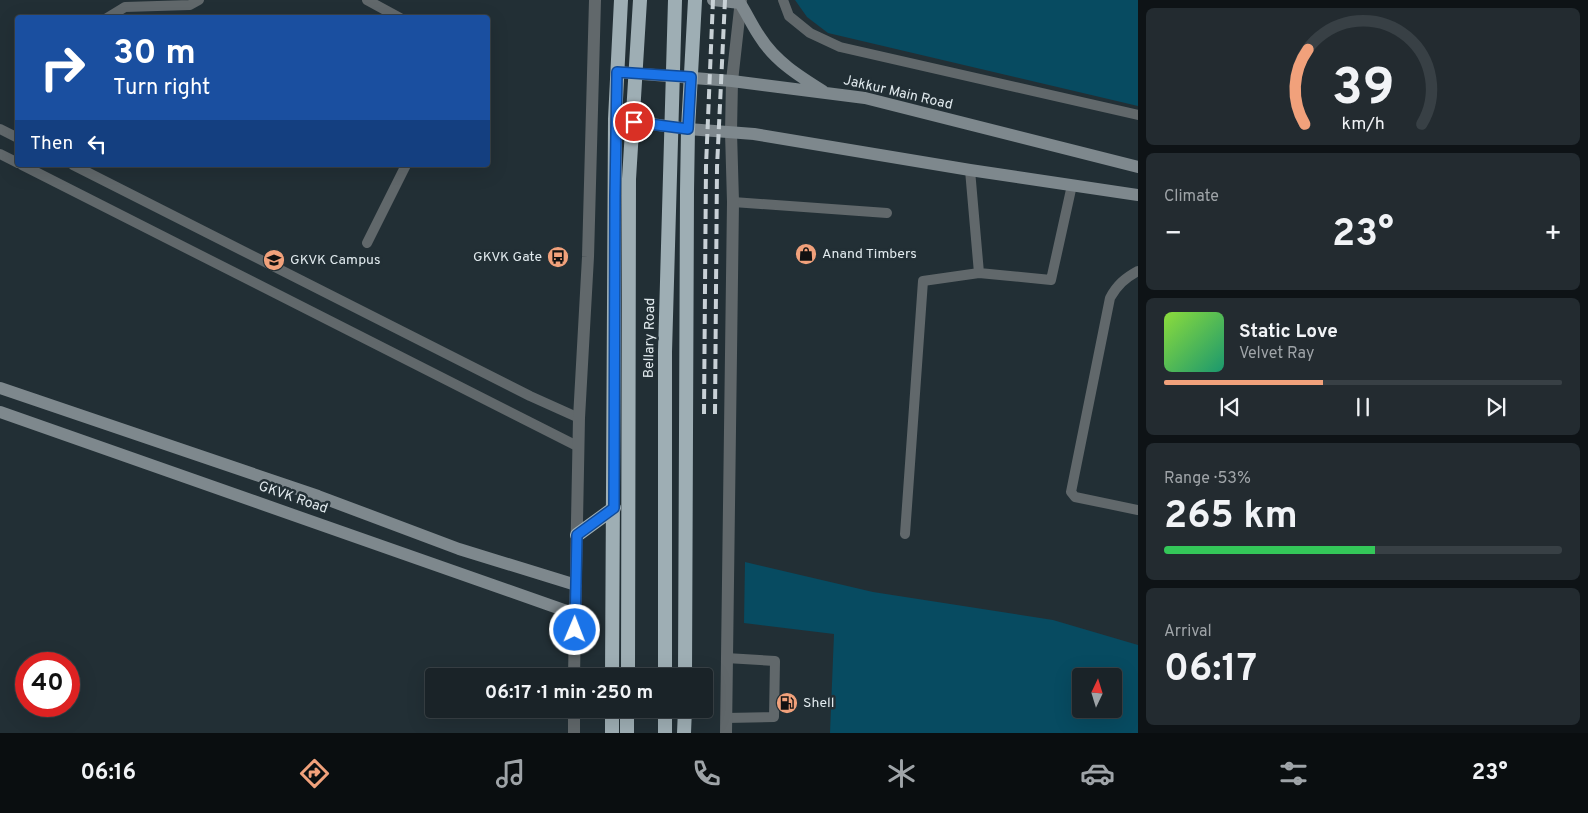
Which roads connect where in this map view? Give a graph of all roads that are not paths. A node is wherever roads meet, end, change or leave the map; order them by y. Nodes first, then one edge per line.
1 (199, 0) edge
2 (368, 0) edge
3 (595, 0) edge
4 (621, 0) edge
5 (640, 0) edge
6 (676, 0) edge
7 (695, 0) edge
8 (713, 0) edge
9 (783, 0) edge
10 (740, 1) edge
11 (111, 15) edge
12 (395, 15) edge
13 (617, 72) junction
14 (691, 77) junction
15 (732, 81) junction
16 (826, 93) junction
17 (1138, 116) edge
18 (615, 119) junction
19 (0, 129) edge
20 (688, 129) junction
21 (731, 132) junction
22 (15, 136) edge
23 (0, 154) edge
24 (15, 162) edge
25 (26, 167) edge
26 (77, 167) edge
27 (405, 167) edge
28 (1138, 167) edge
29 (970, 170) junction
30 (1072, 185) junction
31 (1138, 195) edge
32 (733, 202) junction
33 (887, 213) dead end
34 (367, 243) dead end
35 (1138, 271) edge
36 (979, 273) junction
37 (0, 388) edge
38 (0, 412) edge
39 (579, 418) junction
40 (579, 447) junction
41 (614, 508) junction
42 (1138, 510) edge
43 (906, 534) dead end
44 (577, 535) junction
45 (576, 585) junction
46 (575, 614) junction
47 (726, 658) junction
48 (574, 668) edge
49 (612, 668) edge
50 (628, 668) edge
51 (665, 668) edge
52 (685, 668) edge
53 (574, 718) edge
54 (612, 718) edge
55 (628, 718) edge
56 (665, 718) edge
57 (684, 718) edge
58 (726, 718) junction
59 (574, 733) edge
60 (612, 733) edge
61 (627, 733) edge
62 (665, 733) edge
63 (684, 733) edge
64 (726, 733) edge

1 - 11 lane
2 - 12 lane
3 - 39 street
4 - 13 highway
5 - 50 highway, Bellary Road, bridge
6 - 51 highway, Bellary Road, bridge
7 - 14 highway
8 - 10 main road
9 - 17 lane
10 - 15 street
10 - 16 main road
13 - 14 main road, Jakkur Main Road
13 - 18 highway
14 - 15 main road, Jakkur Main Road
14 - 20 highway
15 - 16 main road, Jakkur Main Road
15 - 21 street
16 - 28 main road, Jakkur Main Road
18 - 20 main road
18 - 41 highway
19 - 22 lane
20 - 21 main road
20 - 52 highway
21 - 29 main road
21 - 32 street
23 - 24 lane
25 - 40 lane
26 - 39 lane
27 - 34 lane
29 - 30 main road
29 - 36 lane
30 - 31 main road
30 - 36 lane
32 - 33 lane
32 - 47 street
35 - 42 lane
36 - 43 lane
37 - 45 main road, GKVK Road
38 - 46 main road, GKVK Road
39 - 40 street
40 - 44 street
41 - 44 highway
41 - 49 highway
44 - 45 street
45 - 46 street
46 - 48 street
47 - 58 street
47 - 58 lane
53 - 59 street
54 - 60 highway
55 - 61 highway
56 - 62 highway
57 - 63 highway
58 - 64 street

